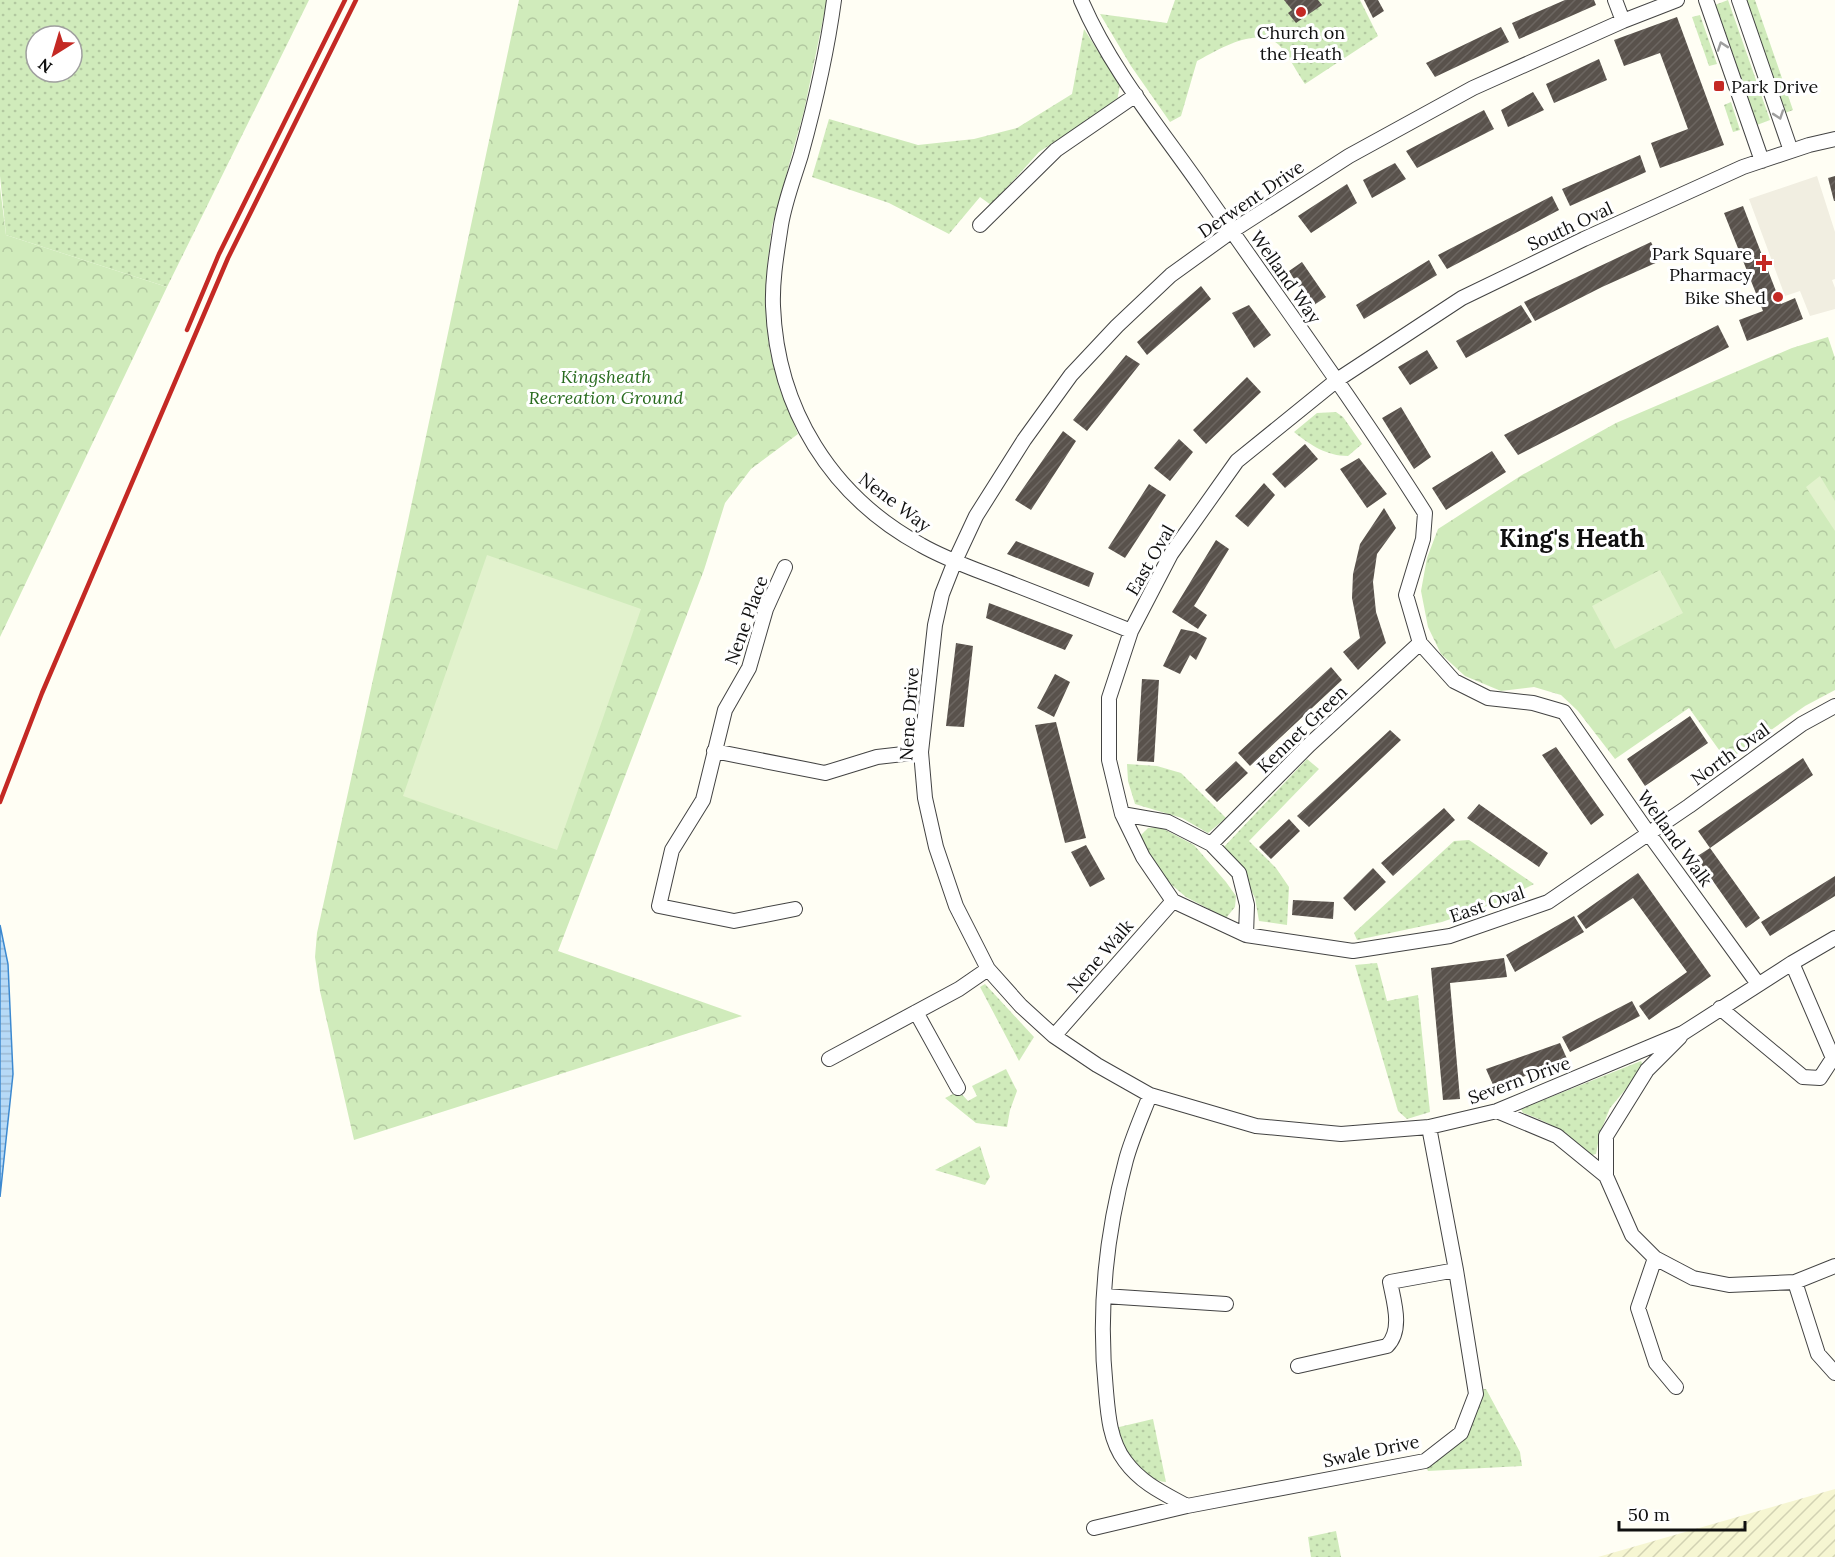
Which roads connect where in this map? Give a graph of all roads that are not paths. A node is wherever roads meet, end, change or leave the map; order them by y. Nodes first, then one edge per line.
1 (834, 0) edge
2 (1081, 0) edge
3 (1615, 0) edge
4 (1677, 0) edge
5 (1706, 0) edge
6 (1739, 0) edge
7 (1623, 21) junction
8 (1136, 95) junction
9 (1835, 139) edge
10 (1791, 151) junction
11 (1761, 161) junction
12 (980, 225) dead end
13 (1232, 231) junction
14 (1337, 380) junction
15 (956, 561) junction
16 (785, 567) dead end
17 (1131, 631) junction
18 (1420, 643) junction
19 (1835, 706) edge
20 (714, 751) junction
21 (921, 752) junction
22 (1122, 814) junction
23 (1649, 834) junction
24 (1211, 844) junction
25 (1173, 901) junction
26 (795, 909) dead end
27 (1246, 935) junction
28 (1835, 938) edge
29 (1792, 963) junction
30 (988, 969) junction
31 (1758, 984) junction
32 (1720, 1008) junction
33 (916, 1012) junction
34 (1683, 1033) junction
35 (1054, 1036) junction
36 (829, 1059) dead end
37 (958, 1088) dead end
38 (1150, 1095) junction
39 (1497, 1111) junction
40 (1429, 1127) junction
41 (1606, 1176) junction
42 (1655, 1258) junction
43 (1835, 1266) edge
44 (1456, 1269) junction
45 (1795, 1282) junction
46 (1104, 1296) junction
47 (1226, 1304) dead end
48 (1298, 1366) dead end
49 (1835, 1373) edge
50 (1676, 1387) dead end
51 (1187, 1506) junction
52 (1094, 1528) dead end

1 - 15 street, Nene Way
2 - 8 street, Welland Way
3 - 7 street
4 - 7 street, Derwent Drive
11 -> 5 street
6 -> 10 street
7 - 13 street, Derwent Drive
8 - 12 street
8 - 13 street, Welland Way
9 - 10 street, South Oval
10 - 11 street, South Oval
11 - 14 street, South Oval
13 - 14 street, Welland Way
13 - 15 street, Derwent Drive
14 - 17 street, East Oval
14 - 18 street, Welland Way
15 - 17 street, Nene Way
15 - 21 street, Nene Drive
16 - 20 street, Nene Place
17 - 22 street, East Oval
18 - 23 street, Welland Walk
18 - 24 street, Kennet Green
19 - 23 street, North Oval
20 - 21 street
20 - 26 street, Nene Place
21 - 30 street, Nene Drive
22 - 24 street
22 - 25 street, East Oval
23 - 27 street, East Oval
23 - 31 street, Welland Walk
24 - 27 street
25 - 27 street, East Oval
25 - 35 street, Nene Walk
28 - 29 street, Severn Drive
29 - 31 street, Severn Drive
29 - 32 street
30 - 33 street
30 - 35 street, Nene Drive
31 - 32 street, Severn Drive
32 - 34 street, Severn Drive
33 - 36 street
33 - 37 street
34 - 39 street, Severn Drive
34 - 41 street
35 - 38 street, Nene Drive
38 - 40 street, Severn Drive
38 - 46 street
39 - 40 street, Severn Drive
39 - 41 street
40 - 44 street, Swale Drive
41 - 42 street
42 - 45 street
42 - 50 street
43 - 45 street
44 - 48 street
44 - 51 street, Swale Drive
45 - 49 street
46 - 47 street
46 - 51 street
51 - 52 street, Swale Drive

